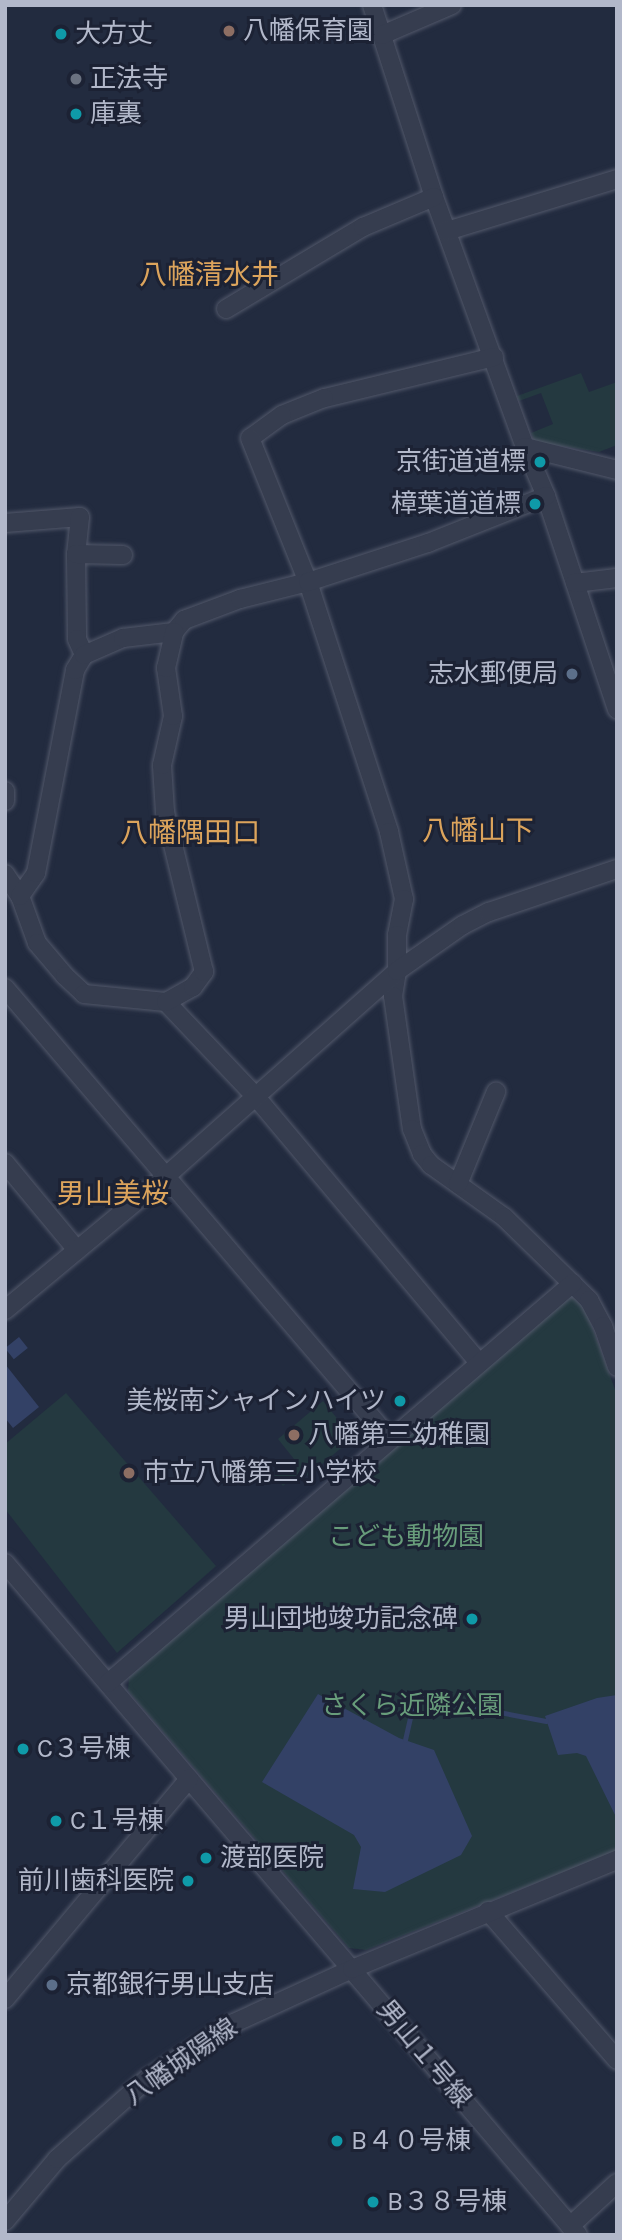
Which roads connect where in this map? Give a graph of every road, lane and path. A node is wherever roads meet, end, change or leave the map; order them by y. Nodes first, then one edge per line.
1 (372, 5) edge
2 (452, 5) edge
3 (382, 35) junction
4 (617, 179) edge
5 (434, 198) junction
6 (447, 230) junction
7 (226, 309) dead end
8 (494, 357) junction
9 (525, 447) junction
10 (612, 465) edge
11 (546, 496) junction
12 (5, 523) edge
13 (76, 554) junction
14 (123, 555) dead end
15 (617, 578) edge
16 (308, 582) junction
17 (575, 583) junction
18 (174, 632) junction
19 (84, 655) junction
20 (617, 710) edge
21 (5, 791) edge
22 (5, 801) edge
23 (617, 869) edge
24 (5, 874) edge
25 (20, 896) junction
26 (397, 971) junction
27 (7, 995) edge
28 (166, 1002) junction
29 (496, 1092) dead end
30 (256, 1097) junction
31 (5, 1163) edge
32 (165, 1177) junction
33 (457, 1184) junction
34 (77, 1250) junction
35 (573, 1283) junction
36 (5, 1310) edge
37 (479, 1363) junction
38 (617, 1367) edge
39 (390, 1440) junction
40 (5, 1563) edge
41 (108, 1683) junction
42 (189, 1779) junction
43 (617, 1860) edge
44 (488, 1911) junction
45 (352, 1969) junction
46 (5, 1999) edge
47 (617, 2060) edge
48 (617, 2183) edge
49 (5, 2221) edge
50 (574, 2230) edge

1 - 3 street
2 - 3 street
3 - 5 street
4 - 6 street
5 - 6 street
5 - 7 street
6 - 8 street
8 - 9 street
8 - 16 street
9 - 10 street
9 - 11 street
11 - 16 street
11 - 17 street
12 - 13 street
13 - 14 street
13 - 19 street
15 - 17 street
16 - 18 street
16 - 26 street
17 - 20 street
18 - 19 street
18 - 28 street
19 - 25 street
21 - 22 street
23 - 26 street
24 - 25 street
25 - 28 street
26 - 30 street
26 - 33 street
27 - 32 street
28 - 30 street
29 - 33 street
30 - 32 street
30 - 37 street
31 - 34 street
32 - 34 street
32 - 39 street
33 - 35 street
34 - 36 street
35 - 37 street
35 - 38 street
37 - 39 street
39 - 41 street
40 - 41 street, 男山１号線
41 - 42 street, 男山１号線
42 - 45 street, 男山１号線
42 - 46 street
43 - 44 street, 八幡城陽線
44 - 45 street, 八幡城陽線
44 - 47 street
45 - 49 street, 八幡城陽線
45 - 50 street, 男山１号線
48 - 50 street

